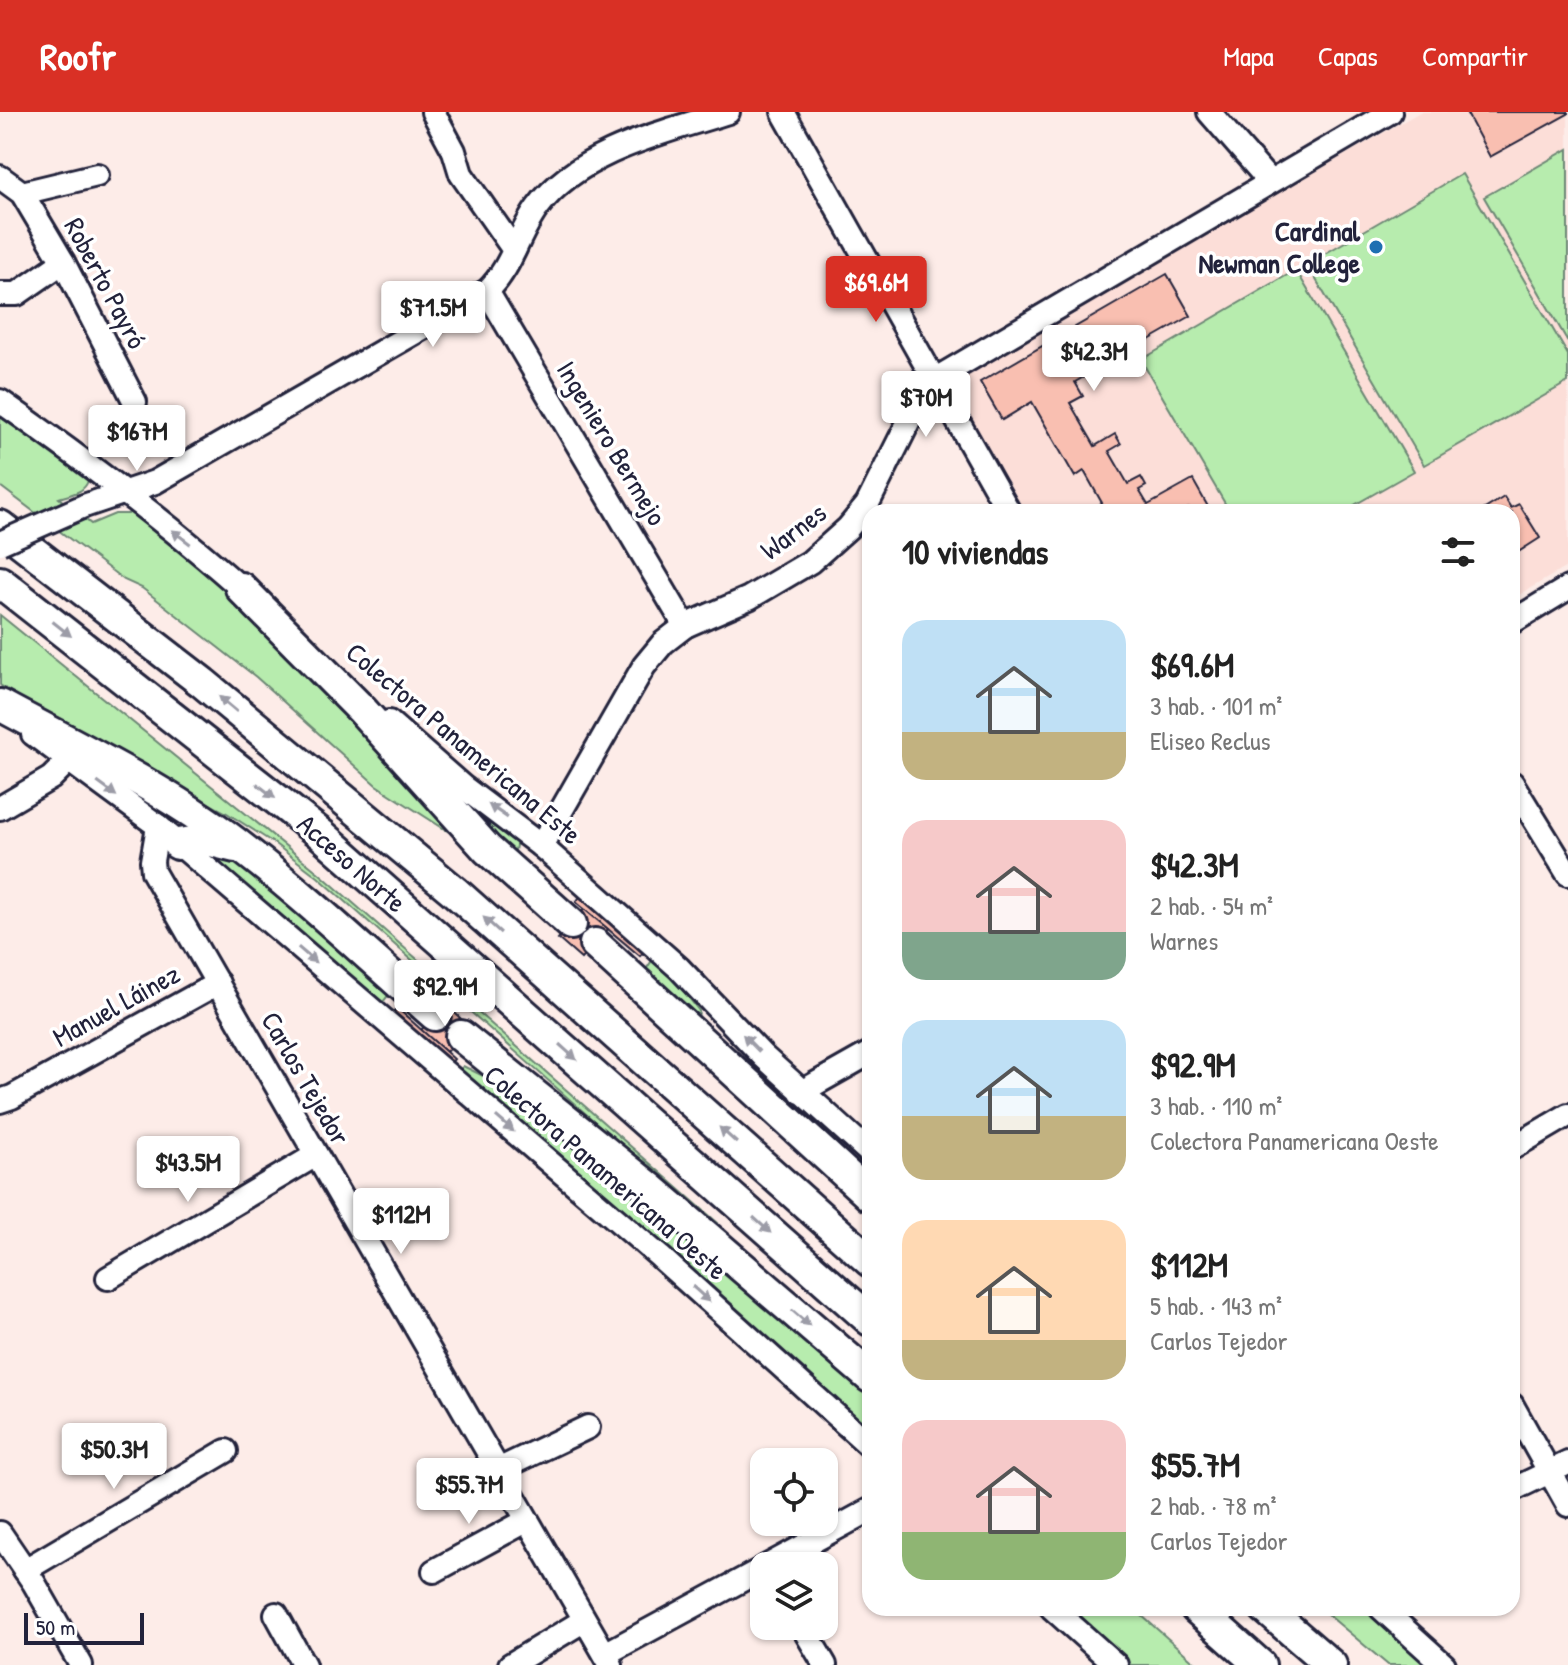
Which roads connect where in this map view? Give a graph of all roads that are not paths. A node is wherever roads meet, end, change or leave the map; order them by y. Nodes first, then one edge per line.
1 (433, 112) edge
2 (728, 112) edge
3 (783, 112) edge
4 (1209, 112) edge
5 (1390, 112) edge
6 (97, 175) dead end
7 (0, 177) edge
8 (1270, 182) junction
9 (22, 193) junction
10 (514, 250) junction
11 (63, 262) junction
12 (487, 291) junction
13 (0, 294) edge
14 (934, 380) junction
15 (0, 401) edge
16 (135, 402) dead end
17 (124, 492) junction
18 (868, 504) edge
19 (1004, 504) edge
20 (862, 511) edge
21 (0, 526) edge
22 (0, 543) edge
23 (0, 582) edge
24 (241, 588) junction
25 (1568, 588) edge
26 (1520, 617) edge
27 (685, 626) junction
28 (0, 707) edge
29 (68, 761) junction
30 (1520, 796) edge
31 (0, 808) edge
32 (164, 840) junction
33 (541, 846) junction
34 (246, 850) junction
35 (1568, 874) edge
36 (571, 924) dead end
37 (595, 944) dead end
38 (218, 983) junction
39 (435, 1015) dead end
40 (461, 1036) dead end
41 (862, 1058) edge
42 (801, 1092) junction
43 (0, 1101) edge
44 (1568, 1115) edge
45 (1520, 1143) edge
46 (862, 1146) edge
47 (316, 1155) junction
48 (862, 1189) edge
49 (862, 1254) edge
50 (108, 1278) dead end
51 (862, 1313) edge
52 (862, 1370) edge
53 (1520, 1416) edge
54 (588, 1427) dead end
55 (862, 1439) edge
56 (226, 1451) dead end
57 (1558, 1467) edge
58 (498, 1470) junction
59 (1520, 1486) edge
60 (1568, 1505) edge
61 (862, 1514) edge
62 (526, 1521) junction
63 (0, 1533) edge
64 (793, 1552) edge
65 (13, 1562) edge
66 (434, 1571) dead end
67 (750, 1576) edge
68 (276, 1614) dead end
69 (1061, 1616) edge
70 (1205, 1616) edge
71 (1274, 1616) edge
72 (1396, 1616) edge
73 (583, 1621) junction
74 (810, 1640) edge
75 (608, 1660) edge
76 (81, 1665) edge
77 (304, 1665) edge
78 (510, 1665) edge
79 (825, 1665) edge
80 (1116, 1665) edge
81 (1260, 1665) edge
82 (1331, 1665) edge
83 (1444, 1665) edge

1 - 10 street
2 - 10 street
3 - 14 street
4 - 8 street
5 - 8 street, Warnes
6 - 9 street, Roberto Payró
7 - 9 street, Roberto Payró
8 - 14 street, Warnes
9 - 11 street, Roberto Payró
10 - 12 street
11 - 13 street
11 - 16 street, Roberto Payró
12 - 17 street
12 - 27 street, Ingeniero Bermejo
14 - 18 street, Warnes
14 - 19 street
15 - 17 street, Colectora Panamericana Este
17 - 22 street, bridge
24 -> 17 street, Colectora Panamericana Este
20 - 27 street, Warnes
49 -> 21 highway, Acceso Norte
23 -> 51 highway, Acceso Norte
33 -> 24 street, Colectora Panamericana Este
24 - 36 highway
25 - 26 street
27 - 33 street, Warnes
28 - 29 street, Colectora Panamericana Oeste
28 - 34 highway
29 - 31 street
29 -> 32 street, Colectora Panamericana Oeste
30 - 35 street
32 - 34 highway
32 - 38 street, Carlos Tejedor
32 -> 55 street, Colectora Panamericana Oeste
42 -> 33 street, Colectora Panamericana Este
34 - 39 highway
37 - 48 highway
38 - 43 street, Manuel Láinez
38 - 47 street, Carlos Tejedor
40 -> 52 highway
41 - 42 street
42 - 46 street, Colectora Panamericana Este
44 - 45 street
47 - 50 street
47 - 58 street, Carlos Tejedor
53 - 57 street
54 - 58 street
56 - 65 street
57 - 59 street
57 - 60 street
58 - 62 street, Carlos Tejedor
61 - 64 street
62 - 66 street
62 - 73 street, Carlos Tejedor
63 - 65 street
65 - 76 street
67 - 75 street
68 - 77 street
69 - 80 street
70 - 81 highway
71 - 82 highway
72 - 83 street
73 - 75 street, Carlos Tejedor
73 - 78 street
74 - 79 street

